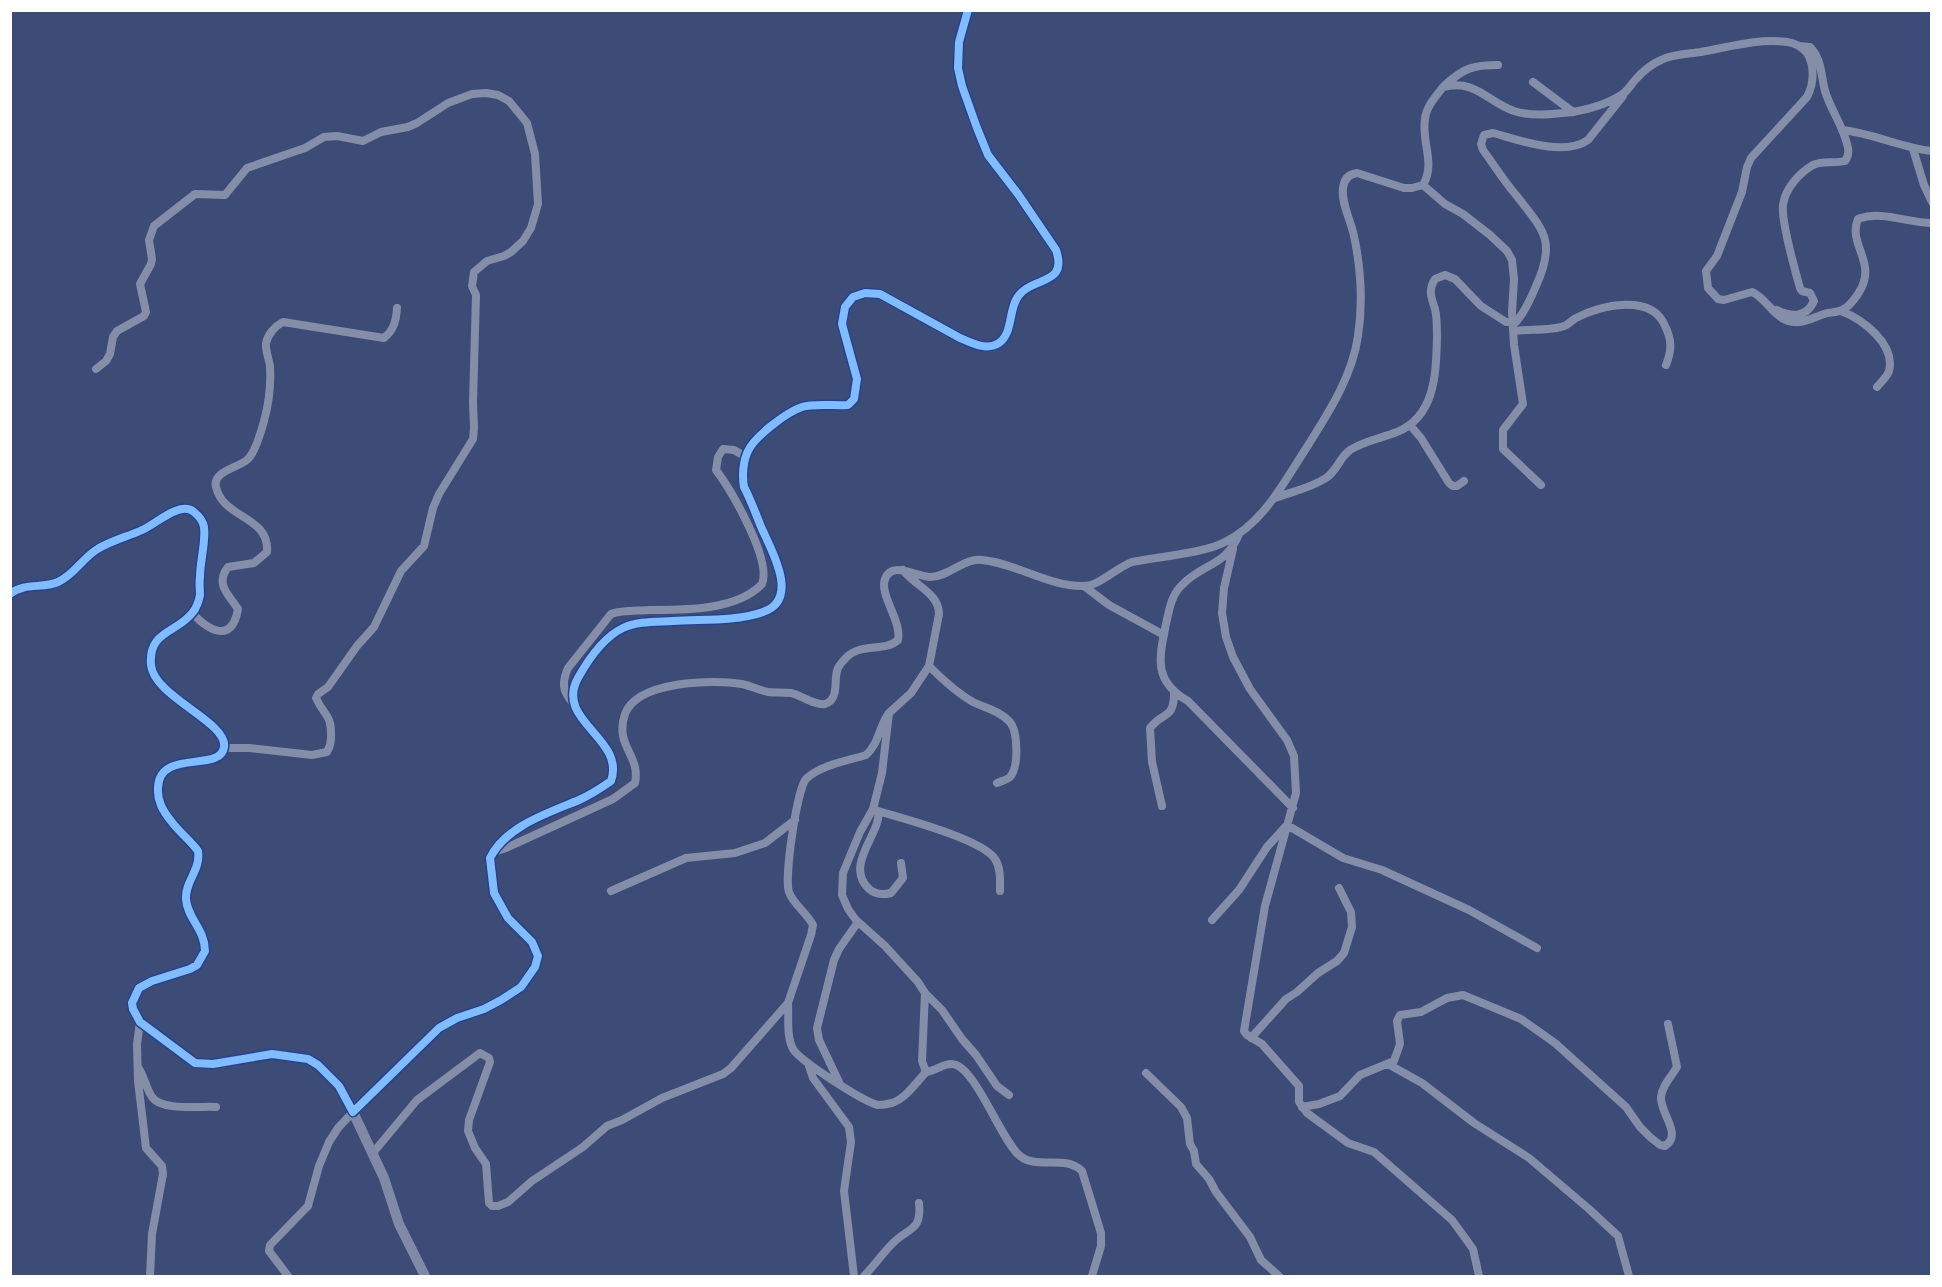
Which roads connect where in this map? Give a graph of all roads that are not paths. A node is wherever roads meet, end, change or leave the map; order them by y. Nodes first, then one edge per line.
1 (968, 10) edge
2 (1799, 46) junction
3 (1497, 64) dead end
4 (1533, 82) dead end
5 (1443, 87) junction
6 (1625, 92) junction
7 (1573, 112) junction
8 (1842, 130) junction
9 (1913, 149) junction
10 (1932, 151) edge
11 (1423, 185) junction
12 (1932, 202) edge
13 (1932, 223) edge
14 (1770, 306) junction
15 (397, 308) dead end
16 (1842, 311) junction
17 (1514, 327) junction
18 (1666, 365) dead end
19 (96, 369) dead end
20 (1877, 387) dead end
21 (1410, 425) junction
22 (746, 457) junction
23 (1464, 481) dead end
24 (1540, 485) dead end
25 (1275, 498) junction
26 (1239, 534) junction
27 (1233, 549) junction
28 (903, 570) junction
29 (1084, 586) junction
30 (10, 594) edge
31 (192, 613) junction
32 (1164, 635) junction
33 (929, 666) junction
34 (1174, 693) junction
35 (572, 702) junction
36 (889, 713) junction
37 (224, 748) junction
38 (997, 783) dead end
39 (1162, 806) dead end
40 (1293, 808) junction
41 (875, 810) junction
42 (795, 820) junction
43 (1287, 825) junction
44 (493, 852) junction
45 (901, 863) dead end
46 (1339, 888) dead end
47 (611, 891) dead end
48 (1000, 891) dead end
49 (1212, 920) dead end
50 (858, 922) junction
51 (1537, 948) dead end
52 (925, 993) junction
53 (788, 1003) junction
54 (140, 1022) junction
55 (1668, 1024) dead end
56 (1251, 1038) junction
57 (808, 1064) junction
58 (1389, 1064) junction
59 (138, 1065) junction
60 (926, 1072) junction
61 (1146, 1073) dead end
62 (840, 1083) junction
63 (1009, 1095) dead end
64 (216, 1107) dead end
65 (1302, 1107) junction
66 (353, 1112) junction
67 (372, 1154) junction
68 (919, 1203) dead end
69 (150, 1276) edge
70 (288, 1276) edge
71 (425, 1276) edge
72 (854, 1276) edge
73 (864, 1276) edge
74 (1092, 1276) edge
75 (1280, 1276) edge
76 (1479, 1276) edge
77 (1629, 1276) edge

1 - 22 street
2 - 6 street
2 - 8 street
2 - 14 street
3 - 5 street
4 - 7 street
5 - 7 street
5 - 11 street
6 - 7 street
6 - 17 street
8 - 9 street
8 - 14 street
9 - 10 street
9 - 12 street
11 - 17 street
11 - 25 street
13 - 16 street
14 - 16 street
15 - 31 street
16 - 20 street
17 - 18 street
17 - 21 street
17 - 24 street
19 - 37 street
21 - 23 street
21 - 25 street
22 - 35 street
22 - 35 street
25 - 26 street
26 - 27 street
26 - 29 street
27 - 32 street
27 - 40 street
28 - 29 street
28 - 33 street
28 - 44 street
29 - 32 street
30 - 31 street
31 - 37 street
32 - 34 street
33 - 36 street
33 - 38 street
34 - 39 street
34 - 40 street
35 - 44 street
36 - 41 street
36 - 42 street
37 - 54 street
40 - 43 street
41 - 45 street
41 - 48 street
41 - 50 street
42 - 47 street
42 - 53 street
43 - 49 street
43 - 51 street
43 - 56 street
44 - 66 street
46 - 56 street
50 - 52 street
50 - 62 street
52 - 60 street
52 - 63 street
53 - 57 street
53 - 67 street
54 - 59 street
54 - 66 street
55 - 58 street
56 - 65 street
57 - 62 street
57 - 72 street
58 - 65 street
58 - 77 street
59 - 64 street
59 - 69 street
60 - 62 street
60 - 74 street
61 - 75 street
65 - 76 street
66 - 67 street
66 - 70 street
67 - 71 street
68 - 73 street

